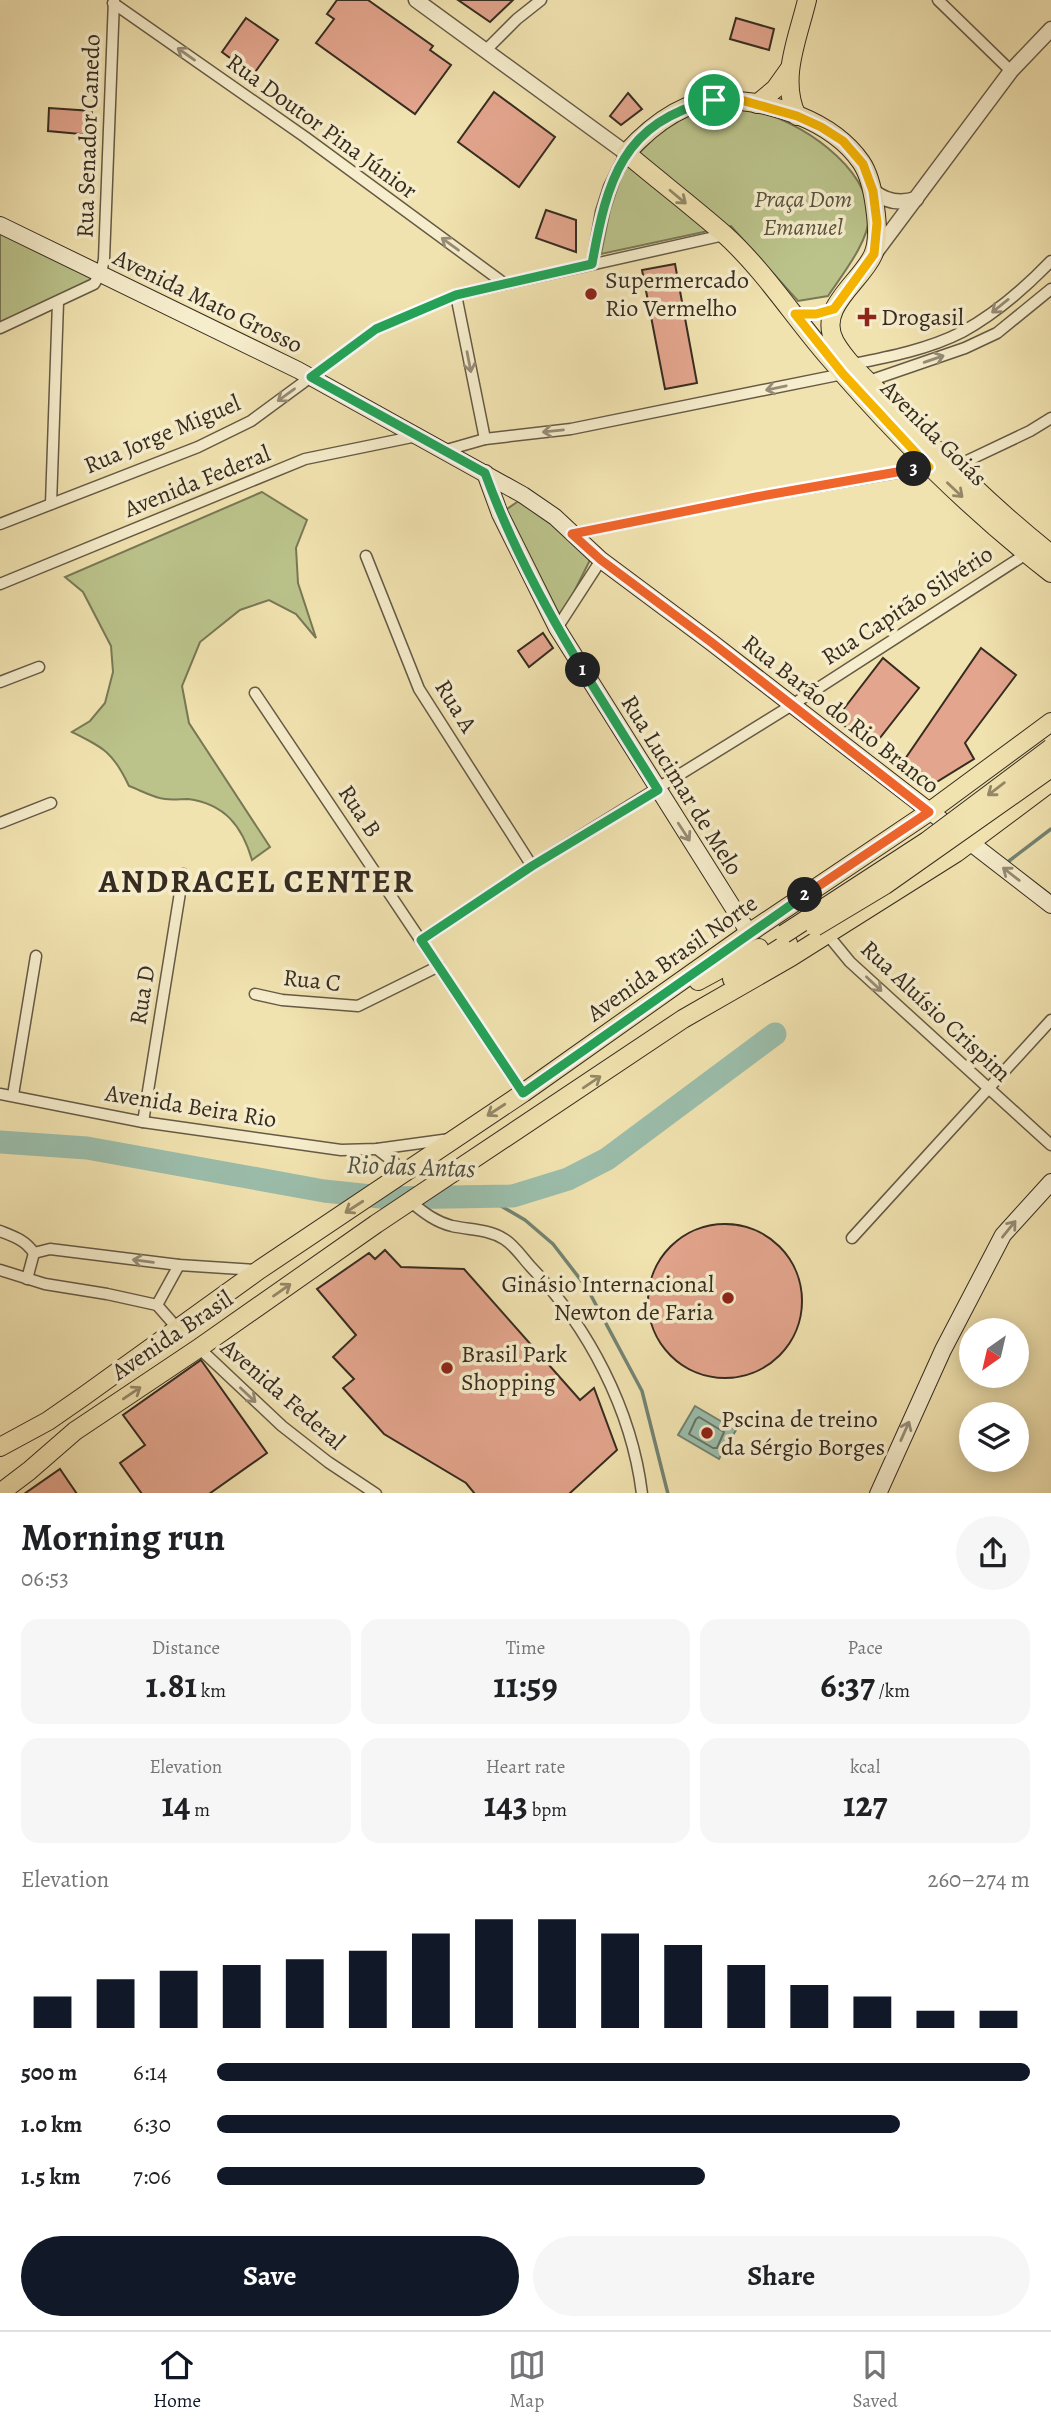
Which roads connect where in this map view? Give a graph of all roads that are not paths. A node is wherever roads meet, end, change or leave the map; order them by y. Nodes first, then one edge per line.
1 (416, 0) edge
2 (541, 0) edge
3 (807, 0) edge
4 (938, 0) edge
5 (113, 1) edge
6 (1051, 29) edge
7 (486, 50) junction
8 (790, 68) junction
9 (1011, 71) junction
10 (757, 104) junction
11 (797, 116) junction
12 (626, 153) junction
13 (873, 191) junction
14 (916, 199) junction
15 (0, 225) edge
16 (724, 235) junction
17 (874, 254) junction
18 (1051, 261) edge
19 (592, 264) junction
20 (101, 273) junction
21 (1035, 278) junction
22 (505, 284) junction
23 (1051, 290) edge
24 (456, 295) junction
25 (58, 302) junction
26 (834, 309) junction
27 (795, 314) junction
28 (0, 328) edge
29 (848, 369) junction
30 (311, 377) junction
31 (869, 381) junction
32 (1051, 418) edge
33 (417, 436) junction
34 (485, 439) junction
35 (443, 451) junction
36 (929, 467) junction
37 (952, 468) junction
38 (485, 473) junction
39 (51, 504) junction
40 (0, 524) edge
41 (572, 534) junction
42 (1042, 547) edge
43 (366, 556) dead end
44 (601, 560) junction
45 (1051, 573) edge
46 (0, 584) edge
47 (557, 628) junction
48 (39, 667) dead end
49 (0, 682) edge
50 (256, 693) dead end
51 (792, 705) junction
52 (1051, 722) edge
53 (1051, 748) edge
54 (1051, 768) edge
55 (1051, 782) edge
56 (658, 790) junction
57 (51, 803) dead end
58 (929, 812) junction
59 (0, 823) edge
60 (971, 842) junction
61 (532, 866) junction
62 (183, 874) dead end
63 (1051, 905) edge
64 (749, 933) junction
65 (827, 934) junction
66 (786, 938) junction
67 (421, 940) junction
68 (36, 956) dead end
69 (439, 966) junction
70 (673, 988) junction
71 (255, 994) dead end
72 (683, 1019) junction
73 (1051, 1020) edge
74 (989, 1090) junction
75 (523, 1093) junction
76 (0, 1094) edge
77 (13, 1095) junction
78 (143, 1122) junction
79 (453, 1138) junction
80 (1051, 1145) edge
81 (377, 1149) junction
82 (394, 1180) junction
83 (1051, 1182) edge
84 (411, 1202) junction
85 (0, 1231) edge
86 (317, 1231) joint
87 (852, 1238) dead end
88 (34, 1253) junction
89 (179, 1265) junction
90 (0, 1270) edge
91 (259, 1270) junction
92 (27, 1279) junction
93 (157, 1305) junction
94 (178, 1328) junction
95 (199, 1348) junction
96 (48, 1421) junction
97 (75, 1431) junction
98 (0, 1447) edge
99 (0, 1460) edge
100 (0, 1479) edge
101 (0, 1493) edge
102 (376, 1493) edge
103 (642, 1493) edge
104 (878, 1493) edge

1 - 7 street
2 - 7 street
3 - 8 main road
4 - 9 street
5 - 20 street, Rua Senador Canedo
22 -> 5 street, Rua Doutor Pina Júnior
6 - 9 street
7 - 12 street
8 - 10 main road
8 - 11 main road
9 - 14 street
10 - 11 main road
10 - 12 main road
11 - 13 main road
12 -> 16 main road
12 - 19 street
13 - 14 street
13 - 17 main road
14 - 17 street
15 - 20 main road, Avenida Mato Grosso
16 - 19 street, Rua Jorge Miguel
16 - 27 main road
17 - 26 main road
18 - 21 street
19 - 22 street, Rua Jorge Miguel
20 - 25 street
20 - 30 main road, Avenida Mato Grosso
21 - 23 street
21 -> 29 street
22 - 24 street, Rua Jorge Miguel
31 -> 23 street
24 - 30 street, Rua Jorge Miguel
24 -> 34 street
25 - 28 street
25 - 39 street
26 - 27 main road
26 - 29 main road, Avenida Goiás
27 - 29 main road, Avenida Goiás
29 - 31 main road, Avenida Goiás
29 -> 34 street
29 - 36 main road, Avenida Goiás
30 - 33 main road, Avenida Mato Grosso
30 -> 39 street, Rua Jorge Miguel
31 - 37 main road, Avenida Goiás
32 - 37 street
33 - 35 main road, Avenida Mato Grosso
33 - 46 street, Avenida Federal
34 - 35 street
35 - 38 main road, Avenida Mato Grosso
36 - 41 street
36 -> 42 main road, Avenida Goiás
37 - 42 main road, Avenida Goiás
38 - 41 main road, Avenida Mato Grosso
38 - 47 main road, Rua Lucimar de Melo
39 - 40 street, Rua Jorge Miguel
41 - 44 main road, Avenida Mato Grosso
42 - 45 main road, Avenida Goiás
42 - 51 street, Rua Capitão Silvério
43 - 61 street, Rua A
44 - 47 street
44 - 51 main road, Rua Barão do Rio Branco
47 - 56 main road, Rua Lucimar de Melo
48 - 49 street
50 - 67 street, Rua B
51 - 56 street, Rua Capitão Silvério
51 - 58 main road, Rua Barão do Rio Branco
52 - 58 main road, Avenida Brasil Norte
53 -> 66 main road, bridge
54 - 66 main road, bridge
55 - 60 main road
56 - 61 street, Rua Capitão Silvério
56 -> 64 main road, Rua Lucimar de Melo
57 - 59 street
58 - 60 main road, Rua Barão do Rio Branco
58 - 64 main road, Avenida Brasil Norte
63 -> 60 main road, Rua Barão do Rio Branco
60 - 65 main road
61 - 67 street, Rua Capitão Silvério
62 - 78 street, Rua D
64 - 70 main road, Avenida Brasil Norte
65 - 72 main road
65 -> 74 street, Rua Aluísio Crispim
66 - 70 main road
66 - 72 main road
67 - 69 street, Rua B
68 - 77 street
69 - 71 street, Rua C
69 - 75 street, Rua B
70 - 75 main road, Avenida Brasil Norte
84 -> 72 main road
73 - 74 street
74 - 80 street, Rua Aluísio Crispim
74 - 87 street
75 -> 79 main road, Avenida Brasil Norte
76 - 77 street, Avenida Beira Rio
77 - 78 street, Avenida Beira Rio
78 - 81 street, Avenida Beira Rio
79 - 81 street, Avenida Beira Rio
79 - 82 main road, Avenida Brasil Norte
81 - 82 street
82 -> 86 main road, Avenida Brasil Norte
104 -> 83 main road
95 -> 84 main road, Avenida Brasil
84 - 103 street
85 - 88 street
86 - 91 main road, Avenida Brasil
89 -> 88 street
88 - 92 street
89 - 91 street
89 - 93 street
90 - 92 street
91 - 94 main road, Avenida Brasil
92 - 93 street
93 - 94 street
94 - 96 main road, Avenida Brasil
97 -> 95 main road, Avenida Brasil
95 -> 102 street, Avenida Federal
96 - 98 main road, Avenida Brasil
96 - 99 main road
97 - 100 main road
97 - 101 main road, Avenida Brasil

